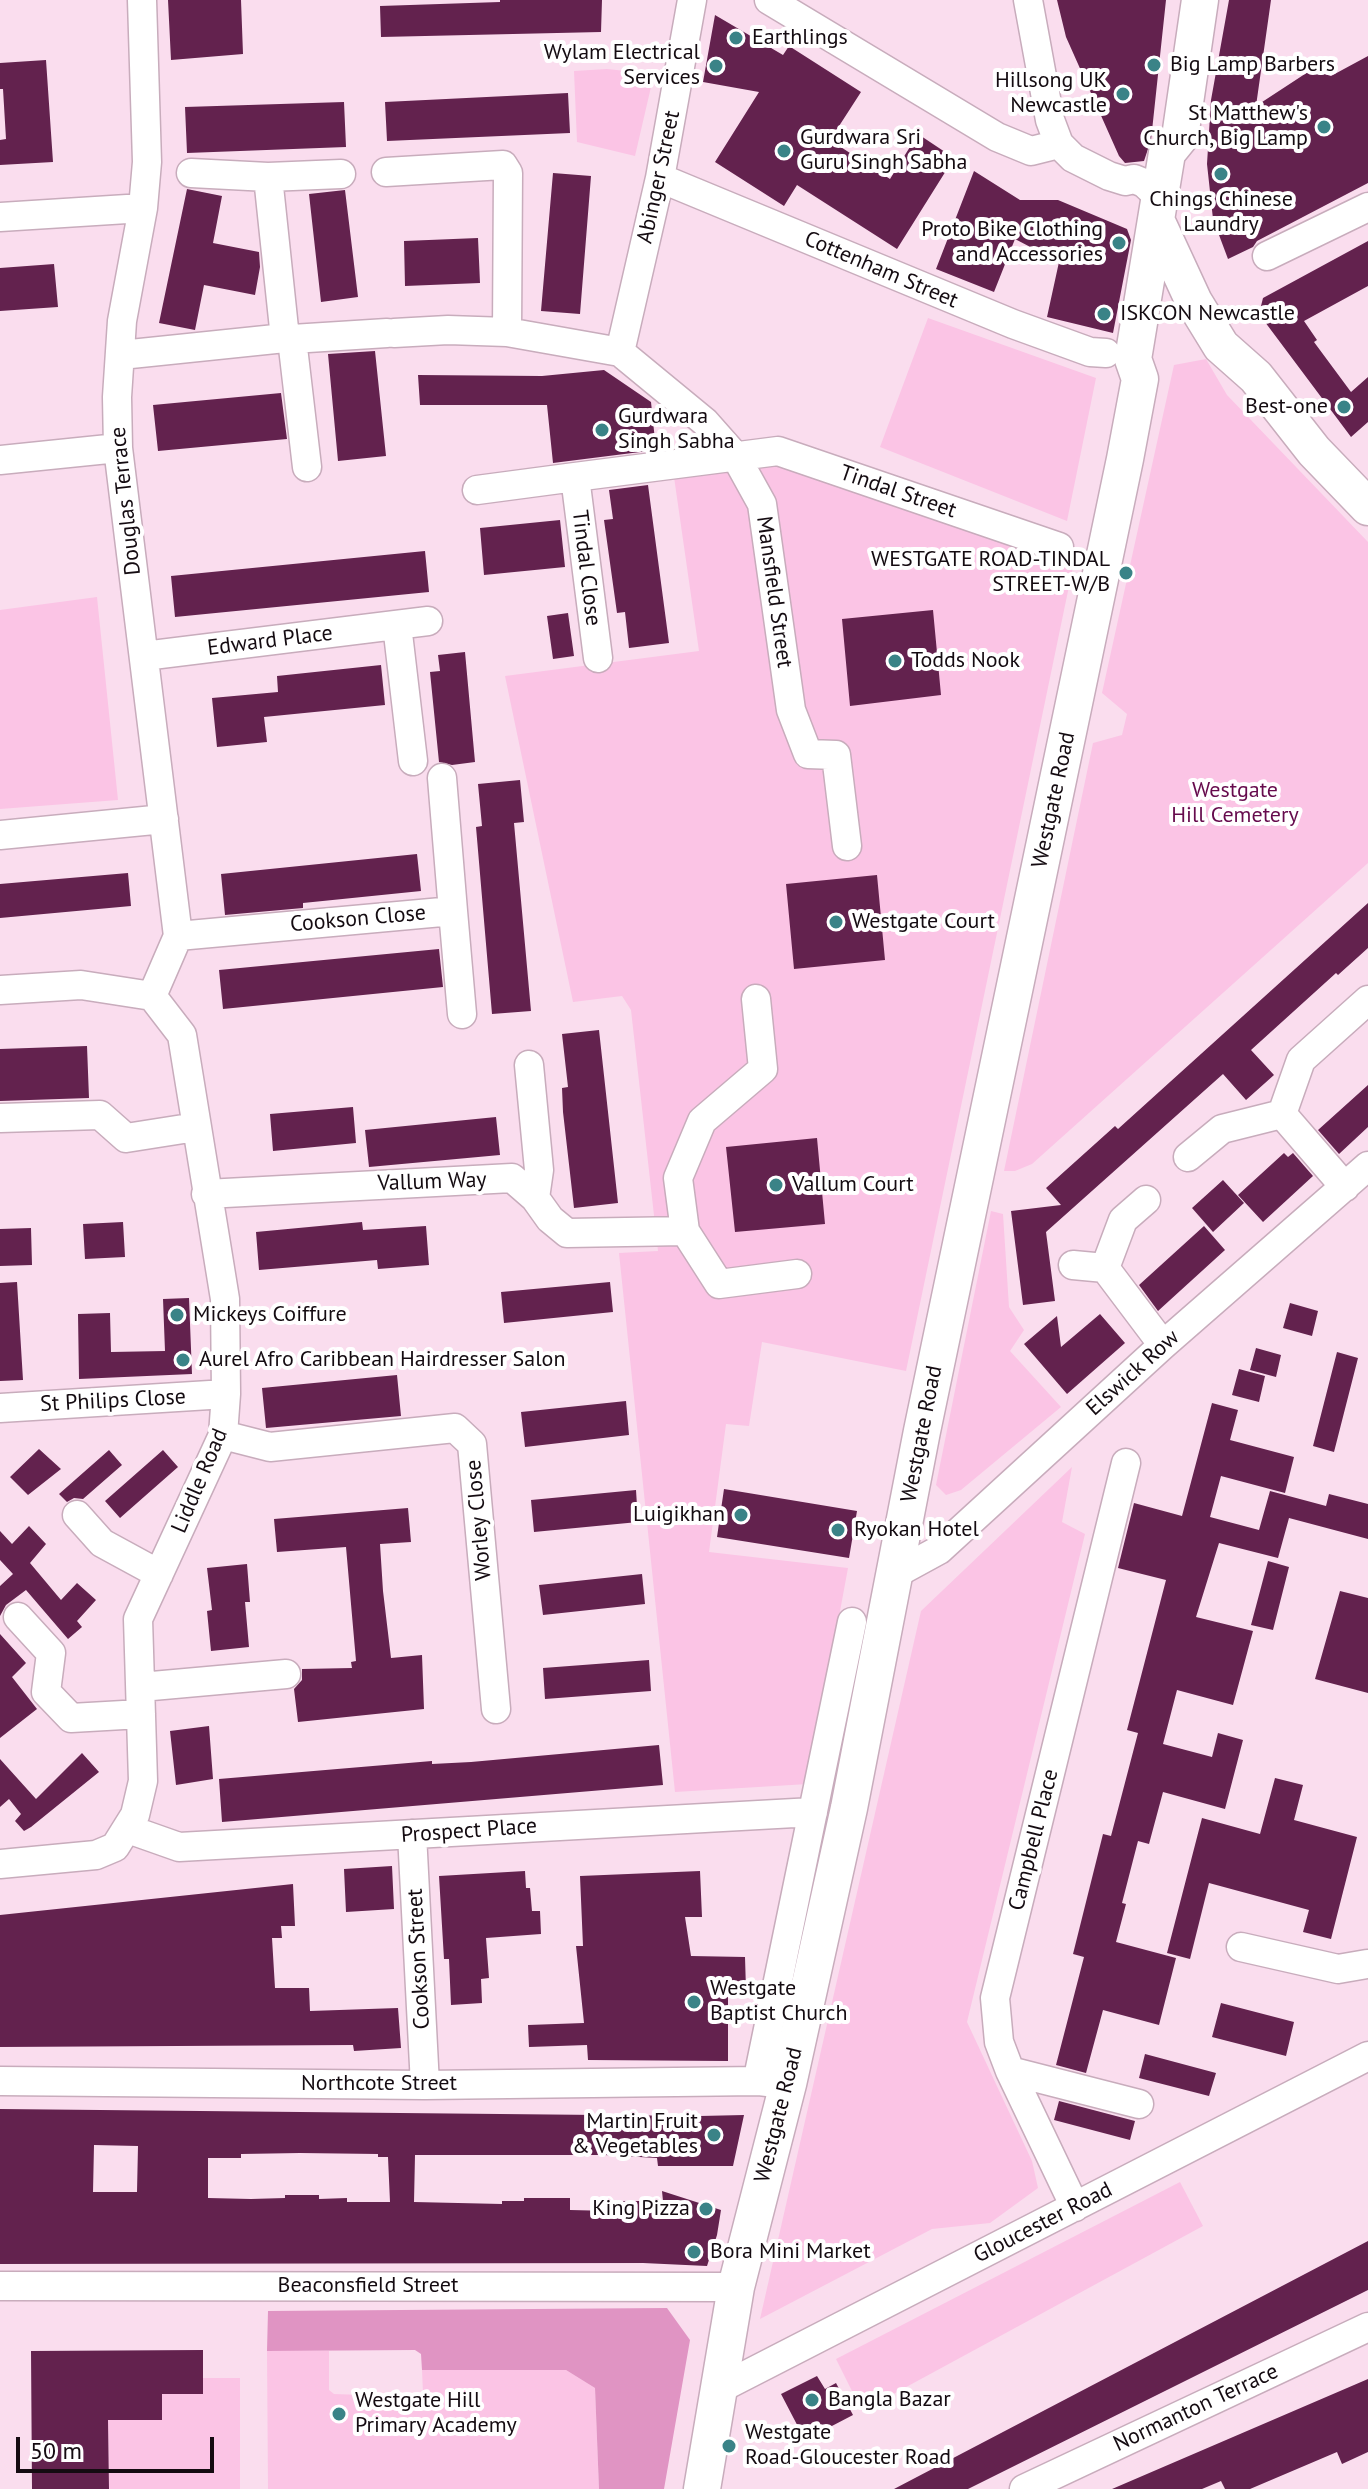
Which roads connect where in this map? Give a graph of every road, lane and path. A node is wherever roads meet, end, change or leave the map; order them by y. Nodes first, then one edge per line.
1 (142, 0) edge
2 (692, 0) edge
3 (769, 0) edge
4 (1028, 0) edge
5 (1200, 0) edge
6 (1059, 144) junction
7 (386, 172) dead end
8 (191, 173) dead end
9 (341, 174) dead end
10 (268, 177) junction
11 (660, 178) junction
12 (1368, 207) edge
13 (143, 208) junction
14 (0, 217) edge
15 (1168, 228) junction
16 (1267, 256) dead end
17 (507, 332) junction
18 (288, 338) junction
19 (620, 352) junction
20 (1106, 353) dead end
21 (121, 355) junction
22 (118, 448) junction
23 (736, 457) junction
24 (0, 460) edge
25 (307, 467) dead end
26 (575, 477) junction
27 (477, 490) dead end
28 (1368, 507) edge
29 (1059, 547) dead end
30 (428, 621) dead end
31 (397, 625) junction
32 (144, 656) junction
33 (598, 658) dead end
34 (413, 761) dead end
35 (442, 778) dead end
36 (164, 819) junction
37 (0, 835) edge
38 (847, 846) dead end
39 (453, 911) junction
40 (178, 936) junction
41 (0, 990) edge
42 (152, 996) junction
43 (756, 999) dead end
44 (1368, 1000) edge
45 (462, 1014) dead end
46 (529, 1065) dead end
47 (1282, 1114) junction
48 (0, 1118) edge
49 (196, 1127) junction
50 (1188, 1157) dead end
51 (1368, 1166) edge
52 (1345, 1187) junction
53 (206, 1194) junction
54 (535, 1198) junction
55 (1146, 1200) dead end
56 (685, 1231) junction
57 (1073, 1265) dead end
58 (1105, 1268) junction
59 (797, 1274) dead end
60 (1163, 1345) junction
61 (226, 1394) junction
62 (0, 1408) edge
63 (223, 1435) junction
64 (1126, 1463) dead end
65 (77, 1515) dead end
66 (159, 1574) junction
67 (895, 1574) junction
68 (18, 1617) dead end
69 (852, 1622) dead end
70 (286, 1674) dead end
71 (141, 1700) junction
72 (496, 1709) dead end
73 (813, 1812) junction
74 (128, 1829) junction
75 (412, 1834) junction
76 (0, 1864) edge
77 (1241, 1947) dead end
78 (1368, 1964) edge
79 (1368, 2056) edge
80 (1010, 2071) junction
81 (0, 2081) edge
82 (774, 2083) junction
83 (425, 2085) junction
84 (1139, 2104) dead end
85 (1075, 2207) junction
86 (0, 2286) edge
87 (736, 2287) junction
88 (1368, 2327) edge
89 (717, 2390) junction
90 (1034, 2487) edge
91 (702, 2489) edge

1 - 13 street, Douglas Terrace
2 - 11 street, Abinger Street
3 - 6 street
4 - 6 street
5 - 15 main road, Westgate Road
6 - 15 street
7 - 17 street
8 - 10 street
9 - 10 street
10 - 18 street
11 - 19 street, Abinger Street
11 - 20 street, Cottenham Street
12 - 16 street
13 - 14 street
13 - 21 street, Douglas Terrace
15 - 28 main road
15 - 67 main road, Westgate Road
17 - 18 street, Mansfield Street
17 - 19 street, Mansfield Street
18 - 21 street, Mansfield Street
18 - 25 street
19 - 23 street, Mansfield Street
21 - 22 street, Douglas Terrace
22 - 24 street
22 - 32 street, Douglas Terrace
23 - 26 street, Tindal Close
23 - 29 street, Tindal Street
23 - 38 street, Mansfield Street
26 - 27 street, Tindal Close
26 - 33 street, Tindal Close
30 - 31 street, Edward Place
31 - 32 street, Edward Place
31 - 34 street
32 - 36 street, Douglas Terrace
35 - 39 street, Cookson Close
36 - 37 street
36 - 40 street, Douglas Terrace
39 - 40 street, Cookson Close
39 - 45 street
40 - 42 street
41 - 42 street
42 - 49 street, Liddle Road
43 - 56 street
44 - 47 street
46 - 54 street
47 - 50 street
47 - 52 street
48 - 49 street
49 - 53 street, Liddle Road
51 - 52 street, Elswick Row
52 - 60 street, Elswick Row
53 - 54 street, Vallum Way
53 - 61 street, Liddle Road
54 - 56 street, Vallum Way
55 - 58 street
56 - 59 street
57 - 58 street
58 - 60 street
60 - 67 street, Elswick Row
61 - 62 street, St Philips Close
61 - 63 street, Liddle Road
63 - 66 street, Liddle Road
63 - 72 street, Worley Close
64 - 80 street, Campbell Place
65 - 66 street
66 - 71 street, Liddle Road
67 - 82 main road, Westgate Road
68 - 71 street
69 - 73 street
70 - 71 street
71 - 74 street, Liddle Road
73 - 75 street, Prospect Place
73 - 82 street
74 - 75 street, Prospect Place
74 - 76 street
75 - 83 street, Cookson Street
77 - 78 street
79 - 85 street, Gloucester Road
80 - 84 street
80 - 85 street, Campbell Place
81 - 83 street, Northcote Street
82 - 83 street, Northcote Street
82 - 87 main road, Westgate Road
85 - 89 street, Gloucester Road
86 - 87 street, Beaconsfield Street
87 - 89 main road, Westgate Road
88 - 90 street, Normanton Terrace
89 - 91 main road, Westgate Road

